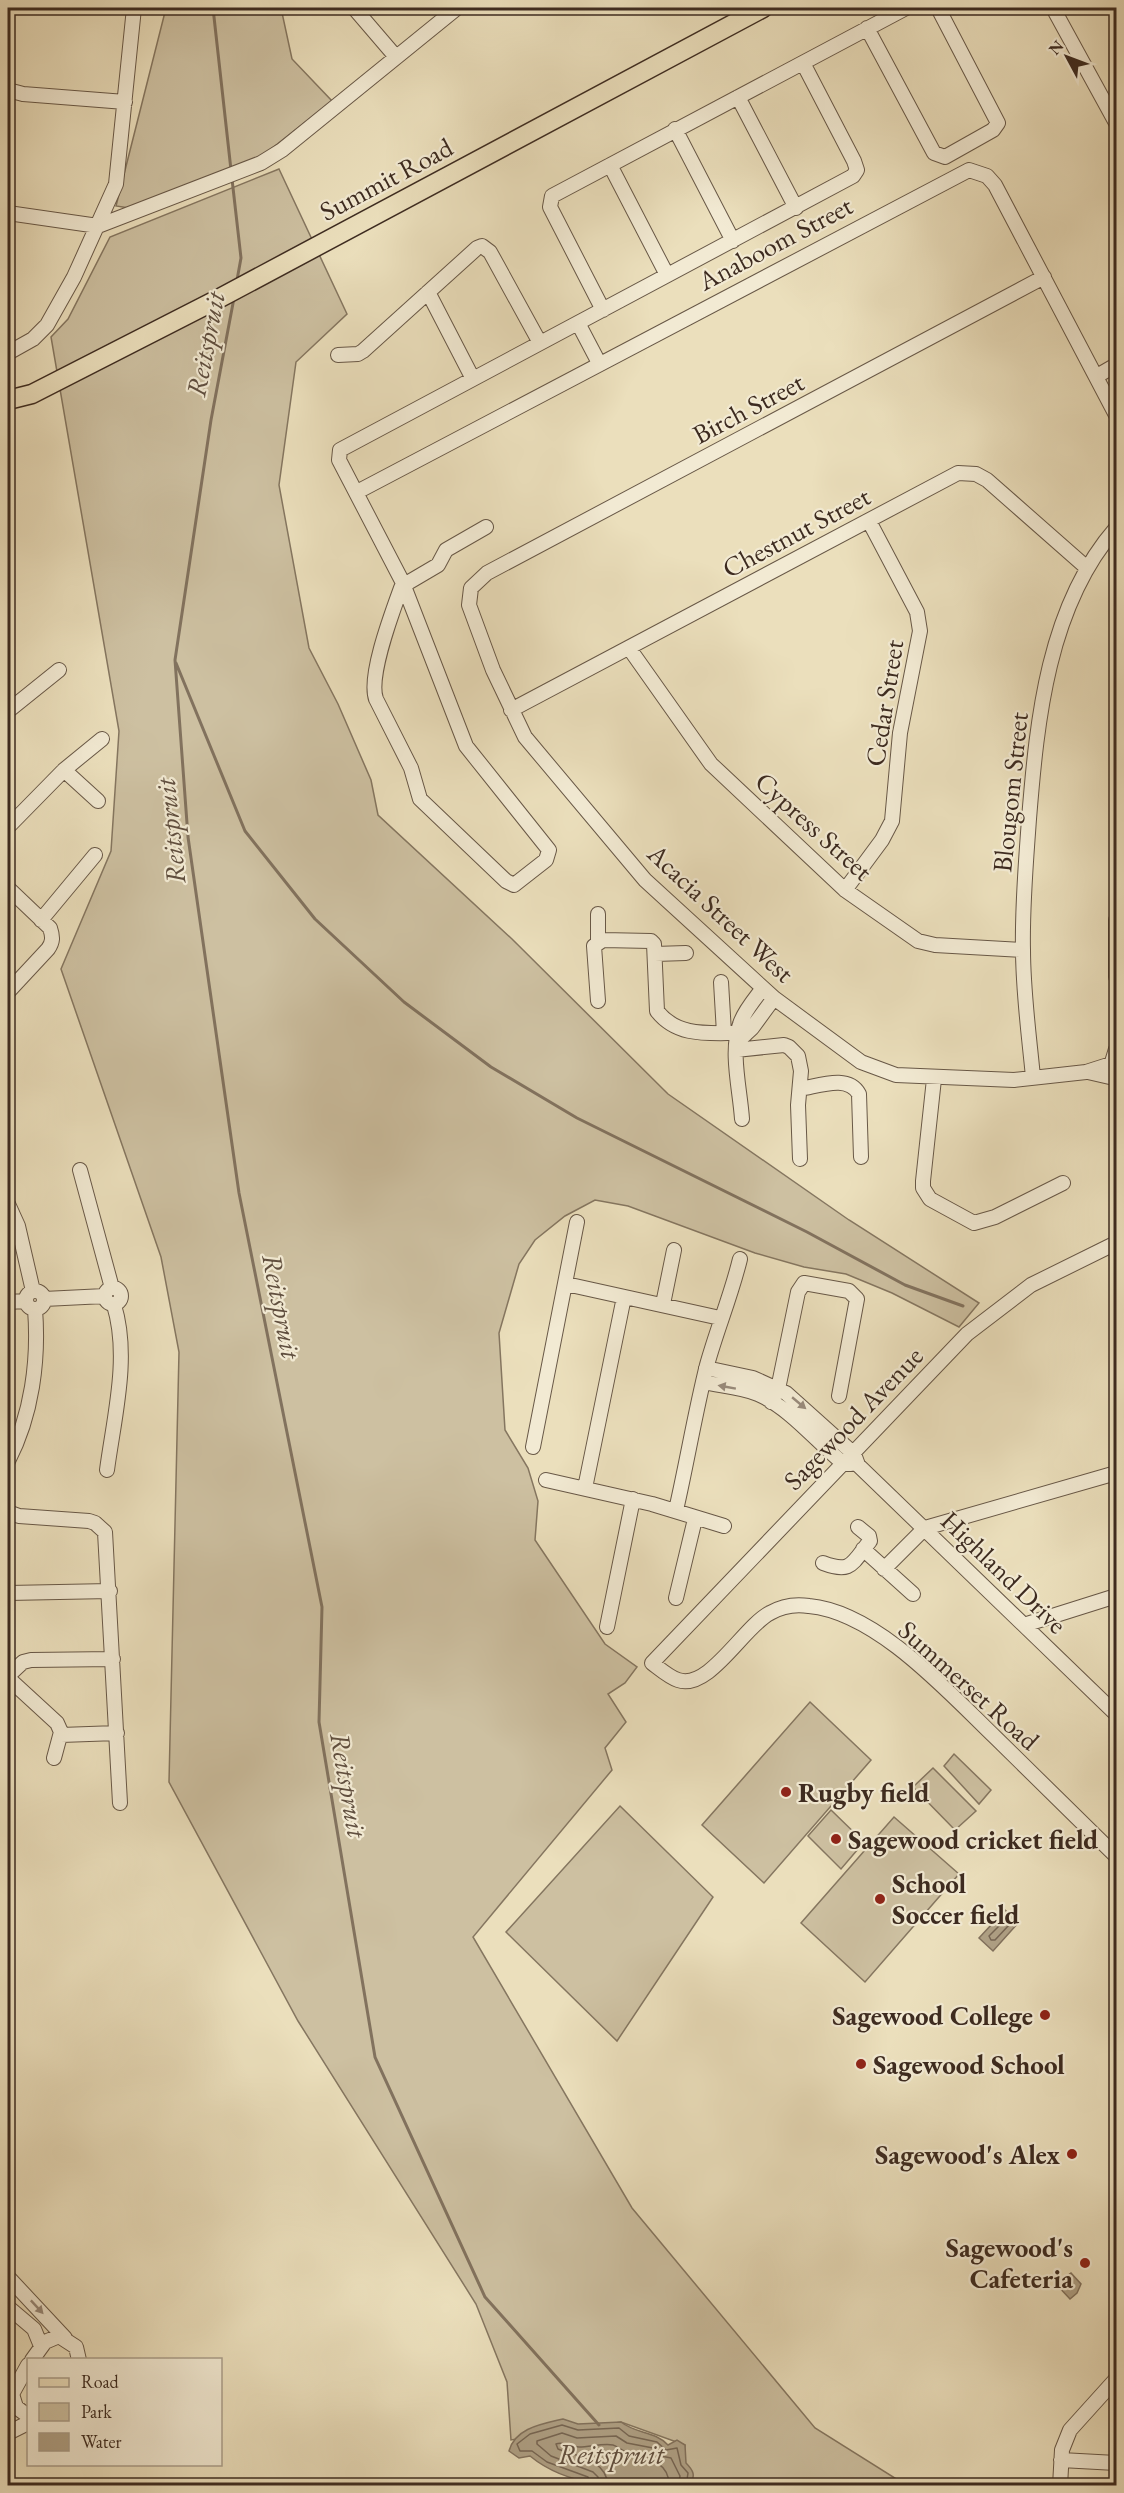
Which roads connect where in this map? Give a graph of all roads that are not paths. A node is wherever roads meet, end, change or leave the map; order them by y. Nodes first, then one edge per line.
1 (134, 8) edge
2 (354, 8) edge
3 (457, 8) edge
4 (763, 8) edge
5 (906, 8) edge
6 (938, 8) edge
7 (1053, 8) edge
8 (867, 28) junction
9 (396, 57) junction
10 (803, 63) junction
11 (8, 90) edge
12 (738, 97) junction
13 (125, 102) junction
14 (1115, 114) edge
15 (675, 129) junction
16 (610, 165) junction
17 (796, 208) junction
18 (8, 213) edge
19 (98, 226) junction
20 (733, 241) junction
21 (667, 275) junction
22 (1044, 277) junction
23 (428, 292) junction
24 (603, 310) junction
25 (578, 323) junction
26 (540, 343) junction
27 (8, 353) edge
28 (338, 355) dead end
29 (599, 363) junction
30 (1116, 365) edge
31 (1097, 376) junction
32 (473, 379) junction
33 (32, 394) junction
34 (8, 400) edge
35 (8, 413) edge
36 (1116, 415) edge
37 (357, 492) junction
38 (869, 520) junction
39 (486, 527) dead end
40 (1116, 528) edge
41 (1087, 568) junction
42 (475, 582) joint
43 (404, 585) junction
44 (628, 648) junction
45 (59, 670) dead end
46 (511, 710) junction
47 (8, 711) edge
48 (102, 739) dead end
49 (64, 770) junction
50 (98, 801) dead end
51 (8, 827) edge
52 (95, 855) dead end
53 (8, 888) edge
54 (845, 890) junction
55 (598, 915) dead end
56 (41, 920) junction
57 (1116, 920) edge
58 (598, 943) junction
59 (1023, 950) junction
60 (686, 953) dead end
61 (655, 954) junction
62 (1116, 972) edge
63 (721, 982) dead end
64 (763, 988) junction
65 (8, 992) edge
66 (774, 998) junction
67 (598, 1001) dead end
68 (754, 1001) junction
69 (766, 1010) junction
70 (736, 1038) junction
71 (1114, 1065) edge
72 (1033, 1077) junction
73 (934, 1078) junction
74 (800, 1089) junction
75 (742, 1119) dead end
76 (861, 1157) dead end
77 (800, 1159) dead end
78 (80, 1170) dead end
79 (1063, 1183) dead end
80 (8, 1204) edge
81 (577, 1222) dead end
82 (1116, 1243) edge
83 (674, 1250) dead end
84 (740, 1259) dead end
85 (566, 1284) junction
86 (110, 1296) junction
87 (624, 1297) junction
88 (34, 1300) junction
89 (8, 1302) edge
90 (663, 1304) junction
91 (720, 1318) junction
92 (706, 1368) junction
93 (703, 1382) junction
94 (778, 1389) junction
95 (839, 1396) dead end
96 (771, 1402) junction
97 (533, 1447) dead end
98 (8, 1461) edge
99 (852, 1461) junction
100 (107, 1470) dead end
101 (1116, 1473) edge
102 (546, 1480) dead end
103 (585, 1488) junction
104 (633, 1499) junction
105 (676, 1510) junction
106 (8, 1512) edge
107 (695, 1518) junction
108 (724, 1527) dead end
109 (858, 1527) dead end
110 (925, 1528) junction
111 (863, 1549) junction
112 (823, 1563) dead end
113 (884, 1569) junction
114 (110, 1592) junction
115 (8, 1593) edge
116 (913, 1594) dead end
117 (1116, 1596) edge
118 (676, 1598) dead end
119 (1024, 1625) junction
120 (607, 1627) dead end
121 (113, 1659) junction
122 (652, 1662) joint
123 (8, 1677) edge
124 (1116, 1714) edge
125 (117, 1733) junction
126 (60, 1735) junction
127 (54, 1758) dead end
128 (120, 1803) dead end
129 (1116, 1856) edge
130 (8, 2277) edge
131 (8, 2307) edge
132 (65, 2338) junction
133 (41, 2346) junction
134 (33, 2358) edge
135 (79, 2358) edge
136 (27, 2367) edge
137 (1116, 2379) edge
138 (10, 2398) edge
139 (27, 2415) edge
140 (27, 2424) edge
141 (8, 2433) edge
142 (1061, 2460) junction
143 (1116, 2463) edge
144 (1060, 2486) edge

1 - 13 street
2 - 9 street
3 - 9 street
4 - 33 main road, Summit Road
5 - 8 street
6 - 8 street
7 - 14 street
8 - 10 street
9 - 19 street
10 - 12 street
10 - 17 street
11 - 13 street
12 - 15 street
12 - 17 street
13 - 19 street
15 - 16 street
15 - 20 street
16 - 21 street
16 - 24 street
17 - 20 street
18 - 19 street
19 - 27 street
20 - 21 street
21 - 24 street
22 - 29 street, Anaboom Street
22 - 31 street
22 - 42 street, Birch Street
23 - 26 street
23 - 28 street
23 - 32 street
24 - 25 street
25 - 26 street
25 - 29 street
26 - 32 street
29 - 37 street, Anaboom Street
30 - 31 street
31 - 36 street
32 - 37 street
33 - 34 main road, Summit Road
33 - 35 main road, Summit Road
37 - 43 street
38 - 41 street, Chestnut Street
38 - 44 street, Chestnut Street
38 - 54 street, Cedar Street
39 - 43 street
40 - 41 street, Blougom Street
41 - 59 street, Blougom Street
42 - 46 street, Acacia Street West
43 - 43 street
44 - 46 street, Chestnut Street
44 - 54 street, Cypress Street
45 - 47 street
46 - 64 street, Acacia Street West
48 - 49 street
49 - 50 street
49 - 51 street
52 - 56 street
53 - 56 street
54 - 59 street, Cypress Street
55 - 58 street
56 - 65 street
57 - 62 street
58 - 61 street
58 - 67 street
59 - 72 street, Blougom Street
60 - 61 street
61 - 70 street
63 - 70 street
64 - 66 street, Acacia Street West
64 - 68 street
66 - 69 street
66 - 73 street, Acacia Street West
68 - 69 street
68 - 70 street
69 - 70 street
70 - 74 street
70 - 75 street
71 - 72 street, Acacia Street West
72 - 73 street, Acacia Street West
73 - 79 street
74 - 76 street
74 - 77 street
78 - 86 street
80 - 88 street
81 - 85 street
82 - 99 street, Sagewood Avenue
83 - 90 street
84 - 91 street
85 - 87 street
85 - 97 street
86 - 88 street
86 - 100 street
87 - 90 street
87 - 103 street
88 - 89 street
88 - 98 street
90 - 91 street
91 - 92 street
92 - 93 street
92 - 94 street
96 -> 93 street
93 - 105 street
94 - 95 street
94 - 96 street
94 -> 99 street
96 - 99 street
99 - 110 street, Highland Drive
99 - 122 street, Sagewood Avenue
101 - 110 street
102 - 103 street
103 - 104 street
104 - 105 street
104 - 120 street
105 - 107 street
106 - 114 street
107 - 108 street
107 - 118 street
109 - 111 street
110 - 113 street
110 - 119 street, Highland Drive
111 - 112 street
111 - 113 street
113 - 116 street
114 - 115 street
114 - 121 street
117 - 119 street
119 - 124 street, Highland Drive
121 - 123 street
121 - 125 street
122 - 129 street, Summerset Road
123 - 126 street
125 - 126 street
125 - 128 street
126 - 127 street
130 -> 132 street
131 - 133 street
132 - 133 street
132 - 135 street
133 - 134 street
136 - 138 street
137 - 142 street
138 - 139 street
140 - 141 street
142 - 143 street
142 - 144 street

